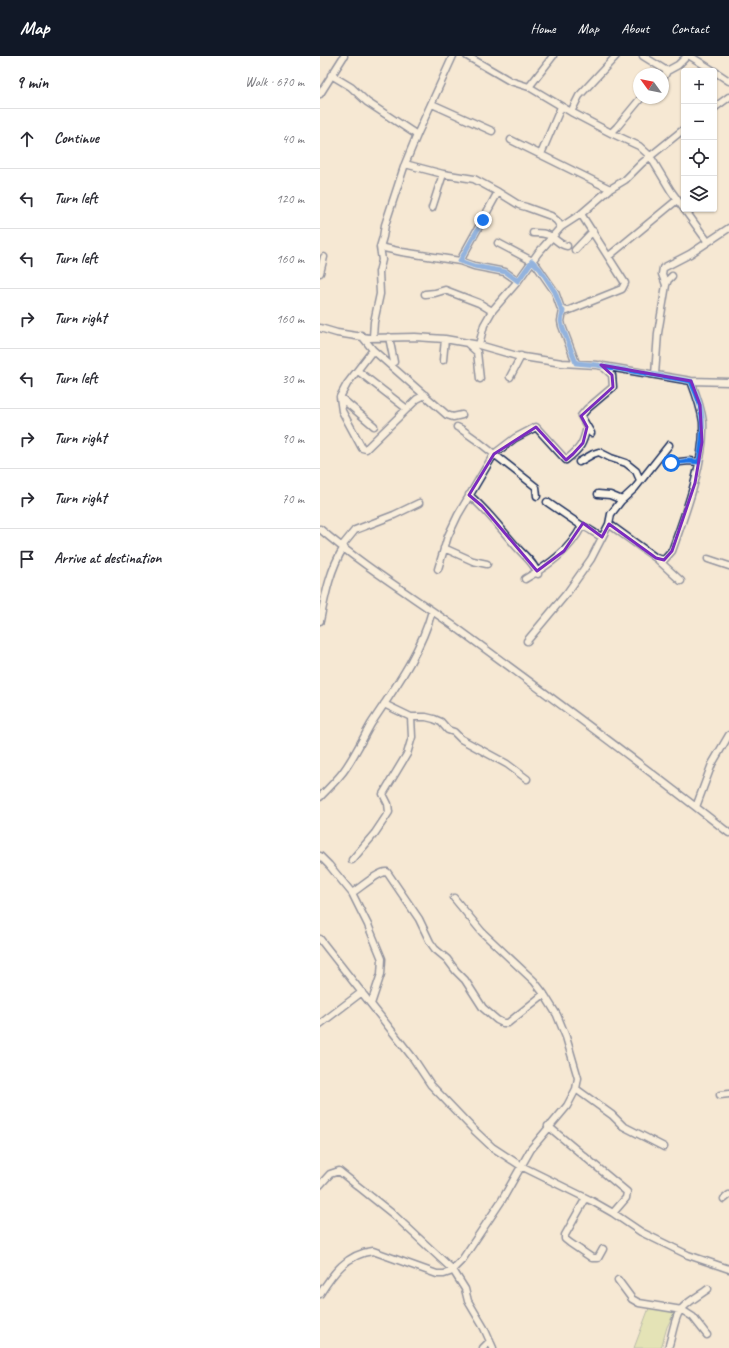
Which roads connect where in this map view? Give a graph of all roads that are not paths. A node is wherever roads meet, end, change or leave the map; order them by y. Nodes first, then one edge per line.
1 (344, 56) edge
2 (453, 56) edge
3 (467, 56) edge
4 (553, 56) edge
5 (616, 56) edge
6 (643, 56) edge
7 (687, 56) edge
8 (690, 56) edge
9 (662, 68) edge
10 (709, 68) edge
11 (669, 70) edge
12 (717, 73) edge
13 (331, 75) junction
14 (729, 81) edge
15 (529, 86) junction
16 (320, 94) edge
17 (729, 97) edge
18 (432, 104) junction
19 (636, 104) edge
20 (717, 106) edge
21 (561, 107) junction
22 (571, 112) junction
23 (492, 131) dead end
24 (681, 132) edge
25 (611, 133) junction
26 (417, 134) junction
27 (511, 140) dead end
28 (541, 154) junction
29 (650, 156) junction
30 (405, 164) junction
31 (443, 174) junction
32 (610, 189) junction
33 (498, 192) junction
34 (677, 200) junction
35 (432, 208) dead end
36 (581, 214) junction
37 (561, 227) junction
38 (729, 228) edge
39 (593, 231) junction
40 (533, 233) dead end
41 (552, 237) junction
42 (708, 242) junction
43 (498, 243) dead end
44 (380, 246) junction
45 (567, 246) dead end
46 (575, 250) dead end
47 (609, 256) junction
48 (324, 257) dead end
49 (460, 261) junction
50 (532, 261) junction
51 (320, 273) edge
52 (672, 276) dead end
53 (518, 281) junction
54 (666, 285) junction
55 (425, 294) dead end
56 (492, 311) junction
57 (563, 311) junction
58 (320, 328) edge
59 (361, 336) junction
60 (373, 337) junction
61 (389, 337) junction
62 (445, 339) junction
63 (468, 344) junction
64 (479, 345) junction
65 (373, 350) junction
66 (521, 356) junction
67 (442, 360) dead end
68 (394, 362) dead end
69 (576, 363) junction
70 (602, 366) junction
71 (358, 370) junction
72 (656, 375) junction
73 (510, 377) dead end
74 (480, 379) dead end
75 (691, 381) junction
76 (729, 382) edge
77 (425, 394) junction
78 (340, 397) junction
79 (407, 409) junction
80 (462, 415) dead end
81 (374, 426) dead end
82 (457, 427) dead end
83 (587, 427) junction
84 (591, 433) dead end
85 (669, 445) dead end
86 (494, 454) junction
87 (579, 462) dead end
88 (699, 462) junction
89 (671, 463) dead end
90 (640, 480) junction
91 (598, 494) dead end
92 (469, 495) junction
93 (538, 496) dead end
94 (622, 500) junction
95 (547, 502) dead end
96 (419, 503) dead end
97 (609, 524) junction
98 (582, 526) junction
99 (320, 528) edge
100 (602, 537) junction
101 (343, 547) junction
102 (444, 548) junction
103 (656, 558) junction
104 (708, 559) dead end
105 (487, 564) dead end
106 (729, 566) edge
107 (438, 569) dead end
108 (537, 572) junction
109 (525, 579) dead end
110 (680, 581) dead end
111 (432, 611) junction
112 (320, 621) edge
113 (527, 641) dead end
114 (384, 704) junction
115 (411, 717) junction
116 (729, 735) edge
117 (527, 779) dead end
118 (320, 797) edge
119 (696, 807) junction
120 (729, 833) edge
121 (320, 856) edge
122 (352, 860) dead end
123 (352, 893) junction
124 (454, 898) dead end
125 (320, 939) edge
126 (362, 992) junction
127 (544, 994) junction
128 (371, 1004) junction
129 (320, 1024) edge
130 (576, 1089) junction
131 (729, 1094) edge
132 (720, 1095) dead end
133 (548, 1126) junction
134 (664, 1147) dead end
135 (521, 1166) junction
136 (321, 1181) edge
137 (586, 1198) junction
138 (612, 1213) junction
139 (603, 1250) dead end
140 (729, 1269) edge
141 (453, 1270) junction
142 (618, 1280) dead end
143 (708, 1289) dead end
144 (320, 1294) edge
145 (682, 1310) junction
146 (707, 1335) dead end
147 (490, 1341) junction
148 (483, 1348) edge
149 (493, 1348) edge
150 (668, 1348) edge

1 - 13 street
2 - 18 street
3 - 15 street
4 - 15 street
5 - 22 street
6 - 9 street
7 - 11 street
8 - 10 street
12 - 14 street
13 - 16 street
13 - 26 street
15 - 21 street
17 - 20 street
18 - 23 street
18 - 26 street
19 - 25 street
21 - 22 street
21 - 28 street
22 - 25 street
24 - 29 street
25 - 29 street
26 - 30 street
27 - 28 street
28 - 32 street
29 - 32 street
29 - 34 street
30 - 31 street
30 - 44 street
31 - 33 street
31 - 35 street
32 - 36 street
33 - 37 street
33 - 49 street
34 - 42 street
34 - 47 street
36 - 37 street
36 - 39 street
37 - 41 street
38 - 42 street
39 - 46 street
39 - 47 street
40 - 41 street
41 - 45 street
41 - 50 street
42 - 54 street
43 - 50 street
44 - 49 street
44 - 60 street
47 - 57 street
48 - 51 street
49 - 53 street
50 - 53 street
50 - 57 street
52 - 54 street
53 - 56 street
54 - 72 street
55 - 56 street
56 - 64 street
57 - 69 street
58 - 59 street
59 - 60 street
59 - 65 street
60 - 61 street
61 - 62 street
61 - 68 street
62 - 63 street
62 - 67 street
63 - 64 street
63 - 74 street
64 - 66 street
65 - 71 street
65 - 77 street
66 - 69 street
66 - 73 street
69 - 70 street
70 - 72 street
70 - 83 street
71 - 78 street
71 - 79 street
72 - 75 street
75 - 76 street
75 - 88 street
77 - 79 street
77 - 80 street
78 - 79 street
78 - 81 street
82 - 86 street
83 - 84 street
83 - 86 street
85 - 90 street
86 - 92 street
86 - 93 street
87 - 90 street
88 - 89 street
88 - 103 street
90 - 94 street
91 - 94 street
92 - 102 street
92 - 108 street
94 - 97 street
95 - 98 street
96 - 101 street
97 - 100 street
97 - 103 street
98 - 100 street
98 - 108 street
99 - 101 street
100 - 113 street
101 - 111 street
101 - 112 street
102 - 105 street
102 - 107 street
103 - 110 street
104 - 106 street
108 - 109 street
111 - 114 street
111 - 119 street
114 - 115 street
114 - 118 street
115 - 117 street
115 - 122 street
116 - 119 street
119 - 120 street
121 - 123 street
123 - 127 street
123 - 128 street
124 - 127 street
125 - 126 street
126 - 128 street
126 - 129 street
127 - 130 street
128 - 135 street
130 - 133 street
130 - 134 street
131 - 132 street
133 - 135 street
133 - 138 street
135 - 137 street
135 - 141 street
136 - 141 street
137 - 138 street
137 - 139 street
138 - 140 street
141 - 144 street
141 - 147 street
142 - 145 street
143 - 145 street
145 - 146 street
145 - 150 street
147 - 148 street
147 - 149 street

